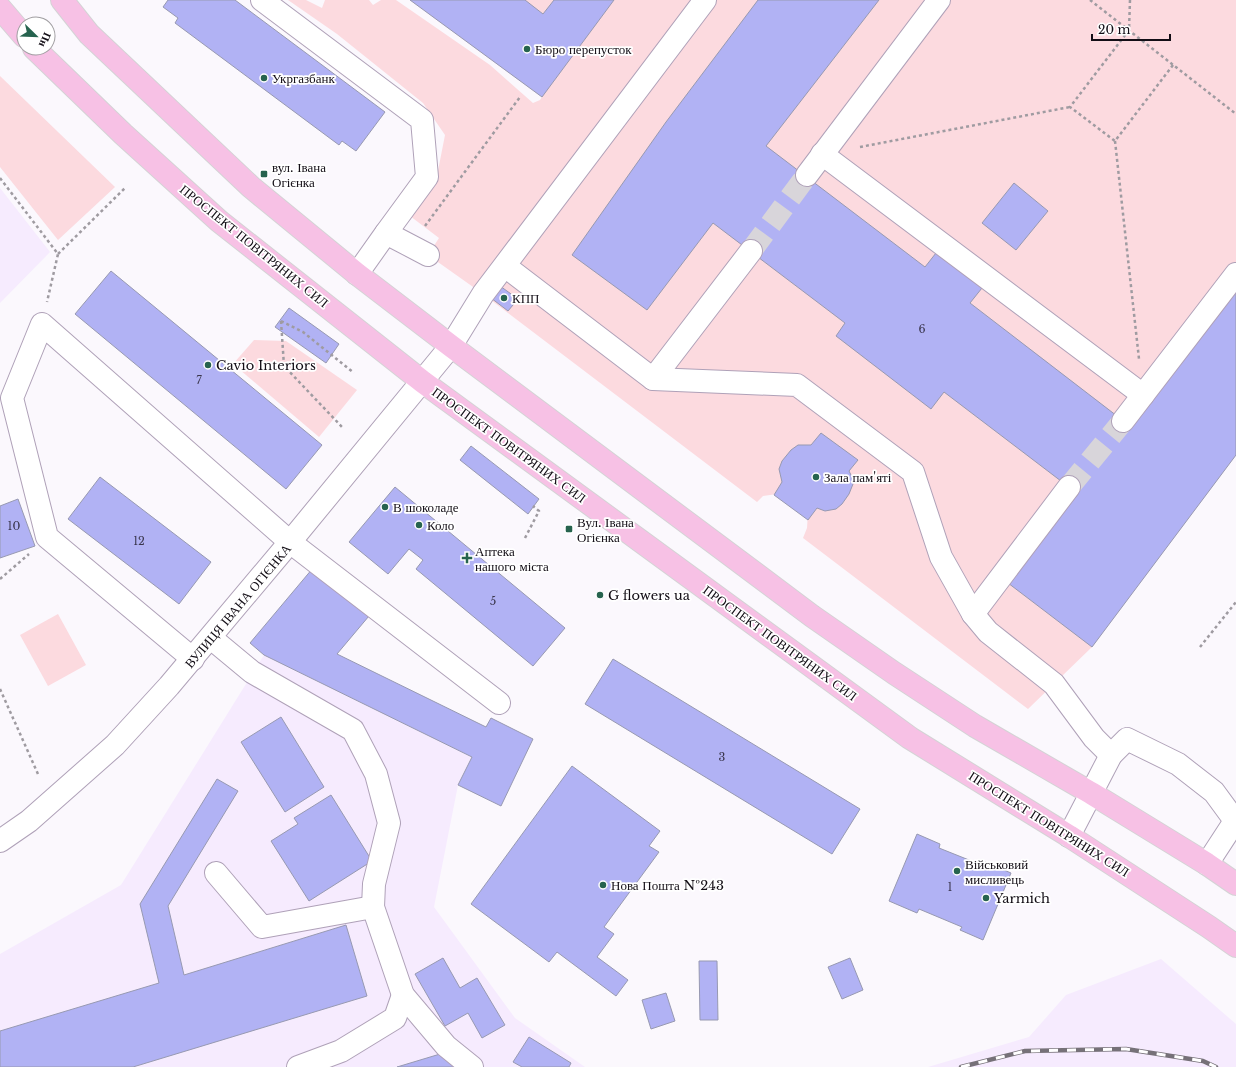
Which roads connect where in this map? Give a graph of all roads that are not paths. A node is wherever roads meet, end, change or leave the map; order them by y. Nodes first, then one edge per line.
1 (262, 0) edge
2 (705, 0) edge
3 (939, 0) edge
4 (63, 1) edge
5 (0, 8) edge
6 (16, 27) edge
7 (42, 56) edge
8 (822, 154) junction
9 (807, 175) tunnel mouth
10 (386, 233) junction
11 (751, 251) tunnel mouth
12 (428, 255) dead end
13 (505, 266) junction
14 (357, 274) junction
15 (1236, 274) edge
16 (451, 346) junction
17 (653, 379) junction
18 (423, 382) junction
19 (1143, 395) junction
20 (1123, 421) tunnel mouth
21 (1069, 487) tunnel mouth
22 (290, 542) junction
23 (973, 614) junction
24 (211, 638) junction
25 (193, 660) junction
26 (499, 703) dead end
27 (1111, 755) junction
28 (1091, 792) junction
29 (1236, 821) edge
30 (1069, 836) junction
31 (0, 842) edge
32 (1207, 864) junction
33 (216, 873) dead end
34 (1236, 884) edge
35 (372, 907) junction
36 (1236, 946) edge
37 (403, 995) junction
38 (298, 1067) edge
39 (472, 1067) edge

1 - 10 street
2 - 13 street, ВУЛИЦЯ ІВАНА ОГІЄНКА
3 - 8 street
4 - 14 main road
5 - 6 main road
7 - 18 main road, ПРОСПЕКТ ПОВІТРЯНИХ СИЛ
8 - 9 street
8 - 19 street
10 - 12 street
10 - 14 street
11 - 17 street
13 - 16 street, ВУЛИЦЯ ІВАНА ОГІЄНКА
13 - 17 street
14 - 16 main road
15 - 19 street
16 - 18 street, ВУЛИЦЯ ІВАНА ОГІЄНКА
16 - 28 main road
17 - 23 street
18 - 22 street, ВУЛИЦЯ ІВАНА ОГІЄНКА
18 - 30 main road, ПРОСПЕКТ ПОВІТРЯНИХ СИЛ
19 - 20 street
21 - 23 street
22 - 24 street, ВУЛИЦЯ ІВАНА ОГІЄНКА
22 - 25 street
22 - 26 street
23 - 27 street
24 - 25 street, ВУЛИЦЯ ІВАНА ОГІЄНКА
24 - 35 street
25 - 31 street, ВУЛИЦЯ ІВАНА ОГІЄНКА
27 - 28 street
27 - 29 street
28 - 30 street
28 - 32 main road
29 - 32 street
30 - 36 main road, ПРОСПЕКТ ПОВІТРЯНИХ СИЛ
32 - 34 main road
33 - 35 street
35 - 37 street
37 - 38 street
37 - 39 street

